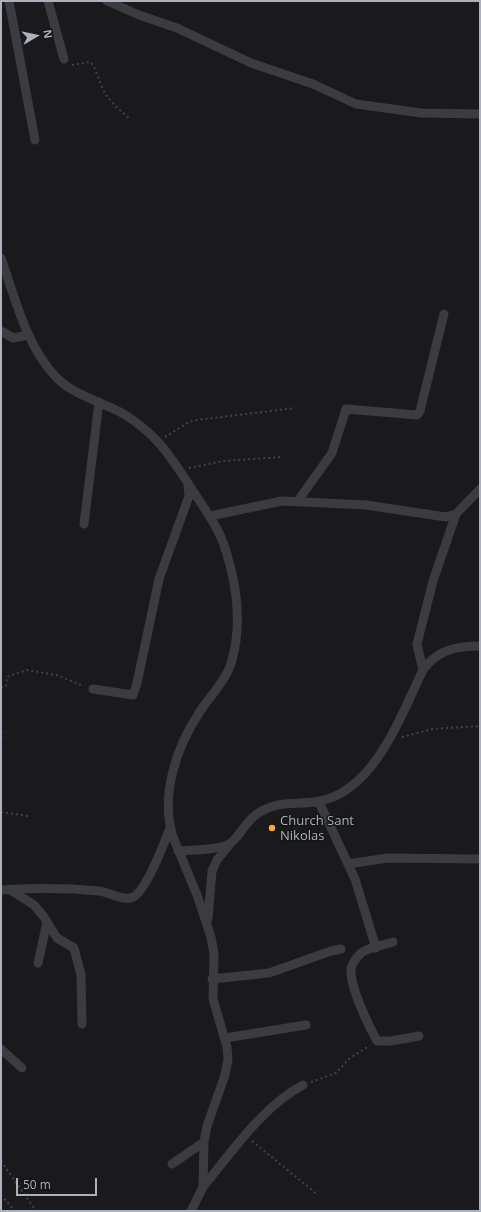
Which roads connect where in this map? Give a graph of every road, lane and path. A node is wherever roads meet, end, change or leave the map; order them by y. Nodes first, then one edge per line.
1 (9, 1) edge
2 (48, 1) edge
3 (107, 1) edge
4 (64, 58) joint
5 (480, 114) edge
6 (130, 119) dead end
7 (35, 140) dead end
8 (1, 258) edge
9 (444, 314) dead end
10 (1, 331) edge
11 (29, 335) junction
12 (99, 402) junction
13 (294, 408) dead end
14 (158, 441) junction
15 (281, 457) dead end
16 (180, 469) junction
17 (188, 483) junction
18 (480, 489) edge
19 (297, 502) junction
20 (456, 514) junction
21 (210, 516) junction
22 (84, 524) dead end
23 (480, 646) edge
24 (423, 670) junction
25 (1, 688) edge
26 (93, 689) joint
27 (480, 726) edge
28 (2, 732) dead end
29 (390, 740) junction
30 (1, 742) edge
31 (319, 802) junction
32 (1, 812) edge
33 (28, 816) dead end
34 (170, 828) junction
35 (230, 844) junction
36 (178, 851) junction
37 (480, 859) edge
38 (348, 864) junction
39 (5, 890) edge
40 (47, 922) junction
41 (207, 923) junction
42 (393, 942) dead end
43 (376, 948) junction
44 (341, 949) dead end
45 (38, 963) dead end
46 (212, 979) junction
47 (82, 1024) dead end
48 (306, 1025) dead end
49 (419, 1036) dead end
50 (225, 1038) junction
51 (377, 1041) junction
52 (1, 1049) edge
53 (22, 1068) dead end
54 (303, 1085) joint
55 (244, 1135) junction
56 (204, 1142) junction
57 (1, 1160) edge
58 (172, 1164) dead end
59 (203, 1186) junction
60 (1, 1195) edge
61 (318, 1195) dead end
62 (195, 1202) junction
63 (15, 1211) edge
64 (36, 1211) edge
65 (183, 1211) edge
66 (191, 1211) edge

1 - 7 street
2 - 4 street
3 - 5 street
4 - 6 path
8 - 11 street
9 - 19 street
10 - 11 street
11 - 12 street
12 - 14 street
12 - 22 street
13 - 14 path
14 - 16 street
15 - 16 path
16 - 17 street
17 - 21 street
17 - 26 street
18 - 20 street
19 - 20 street
19 - 21 street
20 - 24 street
21 - 34 street
23 - 24 street
24 - 29 street
25 - 26 path
27 - 29 path
28 - 30 path
29 - 31 street
31 - 35 street
31 - 38 street
32 - 33 path
34 - 36 street
34 - 39 street
35 - 36 street
35 - 41 street
36 - 41 street
37 - 38 street
38 - 43 street
39 - 40 street
40 - 45 street
40 - 47 street
41 - 46 street
42 - 43 street
43 - 51 street
44 - 46 street
46 - 50 street
48 - 50 street
49 - 51 street
50 - 56 street
51 - 54 path
52 - 53 street
54 - 55 street
55 - 59 street
55 - 61 path
56 - 58 street
56 - 59 street
57 - 64 path
59 - 62 street
60 - 63 path
62 - 65 street
62 - 66 street

